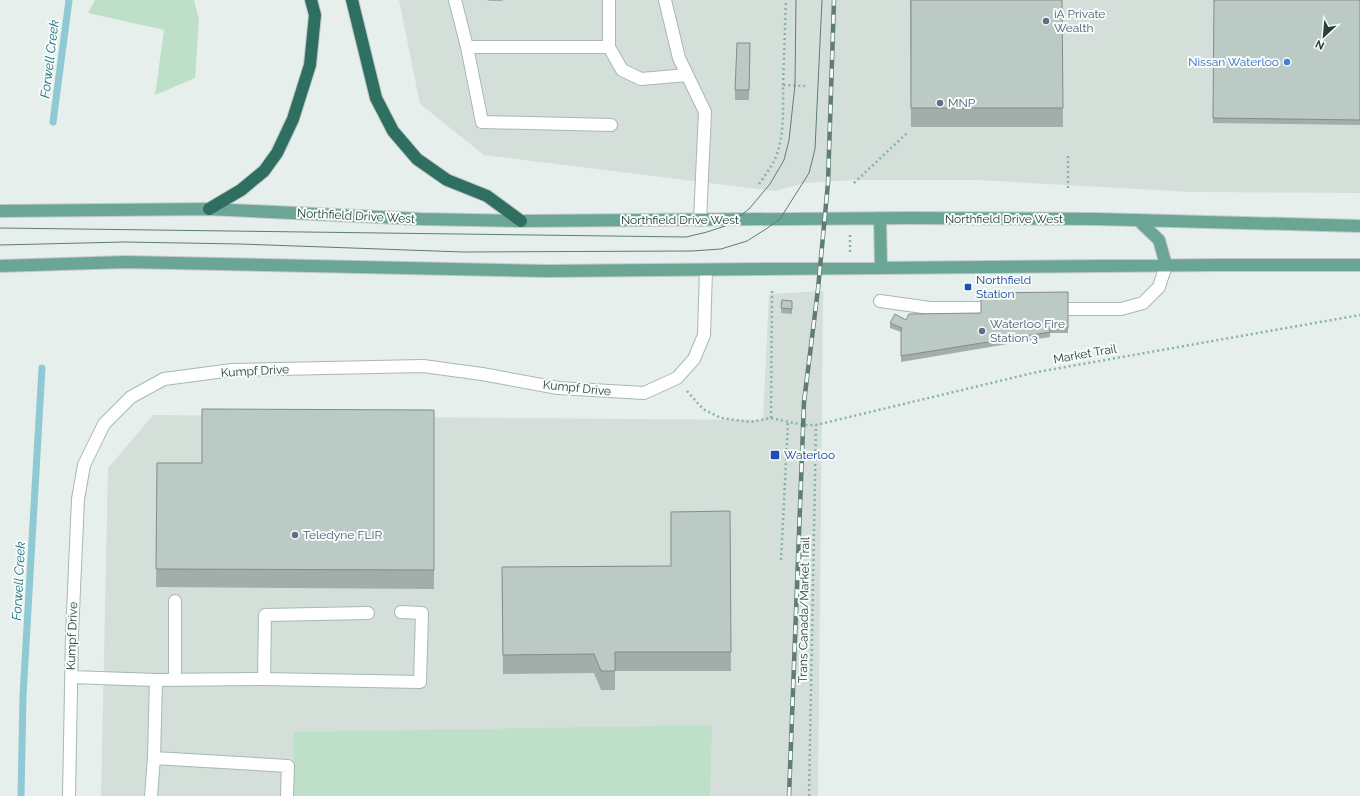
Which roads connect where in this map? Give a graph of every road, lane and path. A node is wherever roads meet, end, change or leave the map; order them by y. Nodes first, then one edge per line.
1 (311, 0) edge
2 (352, 0) edge
3 (455, 0) edge
4 (609, 0) edge
5 (665, 0) edge
6 (786, 0) edge
7 (467, 47) junction
8 (609, 47) junction
9 (687, 75) junction
10 (783, 85) junction
11 (805, 86) dead end
12 (611, 125) dead end
13 (907, 133) dead end
14 (1068, 156) dead end
15 (854, 183) dead end
16 (759, 184) dead end
17 (1068, 188) dead end
18 (209, 209) junction
19 (0, 211) edge
20 (880, 218) junction
21 (700, 220) junction
22 (1138, 220) junction
23 (521, 221) junction
24 (1360, 226) edge
25 (850, 232) dead end
26 (850, 256) dead end
27 (6, 265) edge
28 (1166, 265) junction
29 (1360, 265) edge
30 (881, 268) junction
31 (706, 270) junction
32 (772, 290) dead end
33 (880, 301) dead end
34 (981, 308) edge
35 (1068, 309) edge
36 (1360, 315) edge
37 (677, 378) junction
38 (771, 418) junction
39 (788, 422) junction
40 (816, 424) junction
41 (781, 560) dead end
42 (175, 601) dead end
43 (401, 612) dead end
44 (368, 613) dead end
45 (71, 678) junction
46 (175, 679) junction
47 (264, 679) junction
48 (156, 680) junction
49 (154, 758) junction
50 (69, 796) edge
51 (151, 796) edge
52 (287, 796) edge
53 (809, 796) edge

1 - 18 highway
2 - 23 highway
3 - 7 street
4 - 8 street
5 - 9 street
6 - 10 path
7 - 8 street
7 - 12 street
8 - 9 street
9 - 21 street
10 - 11 path
10 - 16 path
13 - 15 path
14 - 17 path
18 - 19 main road, Northfield Drive West
18 - 23 main road, Northfield Drive West
20 - 21 main road, Northfield Drive West
20 - 22 main road, Northfield Drive West
20 - 30 main road
21 - 23 main road, Northfield Drive West
22 - 24 main road, Northfield Drive West
22 - 28 main road
25 - 26 path
27 - 31 main road
28 - 29 main road
28 - 30 main road
28 - 35 street
30 - 31 main road
31 - 37 street, Kumpf Drive
32 - 38 path
33 - 34 street
36 - 40 path, Market Trail
37 - 38 path
37 - 45 street, Kumpf Drive
38 - 39 path, Market Trail
39 - 40 path, Market Trail
39 - 41 path
40 - 53 path, Trans Canada/Market Trail
42 - 46 street
43 - 47 street
44 - 47 street
45 - 48 street
45 - 50 street, Kumpf Drive
46 - 47 street
46 - 48 street
48 - 49 street
49 - 51 street
49 - 52 street

